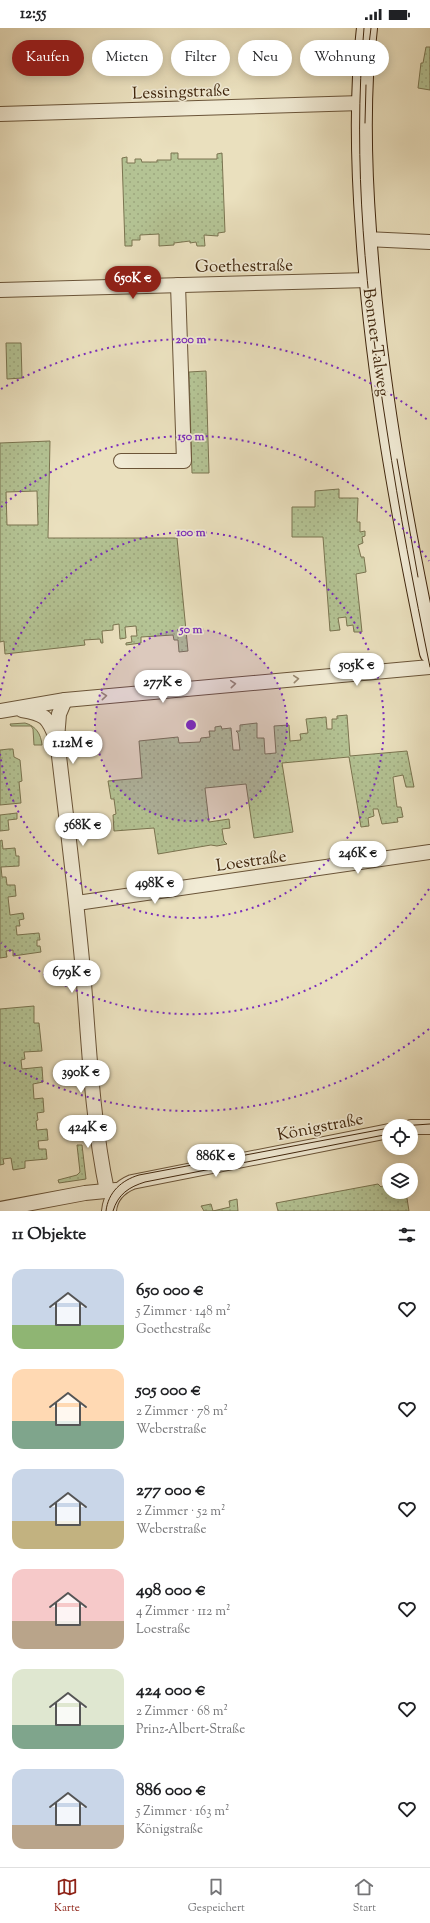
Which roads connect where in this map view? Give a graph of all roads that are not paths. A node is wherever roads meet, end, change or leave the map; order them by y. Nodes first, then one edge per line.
1 (367, 28) edge
2 (362, 103) junction
3 (0, 114) edge
4 (366, 239) junction
5 (430, 242) edge
6 (369, 280) junction
7 (178, 285) junction
8 (0, 290) edge
9 (121, 461) dead end
10 (430, 653) edge
11 (430, 667) edge
12 (65, 700) junction
13 (15, 709) junction
14 (0, 711) edge
15 (57, 739) junction
16 (430, 852) edge
17 (77, 903) junction
18 (418, 1127) edge
19 (430, 1127) edge
20 (382, 1132) edge
21 (113, 1191) junction
22 (0, 1209) edge
23 (109, 1211) edge

1 - 2 street, Bonner Talweg
2 - 3 street, Lessingstraße
2 - 4 street, Bonner Talweg
4 - 5 street
4 - 6 street, Bonner Talweg
6 - 7 street, Goethestraße
6 - 10 street, Bonner Talweg
7 - 8 street, Goethestraße
7 - 9 street
12 -> 11 street
12 - 13 street
12 - 15 street
13 - 14 street
13 - 15 street
15 - 17 street
16 - 17 street, Loestraße
17 - 21 street
18 - 19 street
20 - 21 street, Königstraße
21 - 22 street, Königstraße
21 - 23 street

